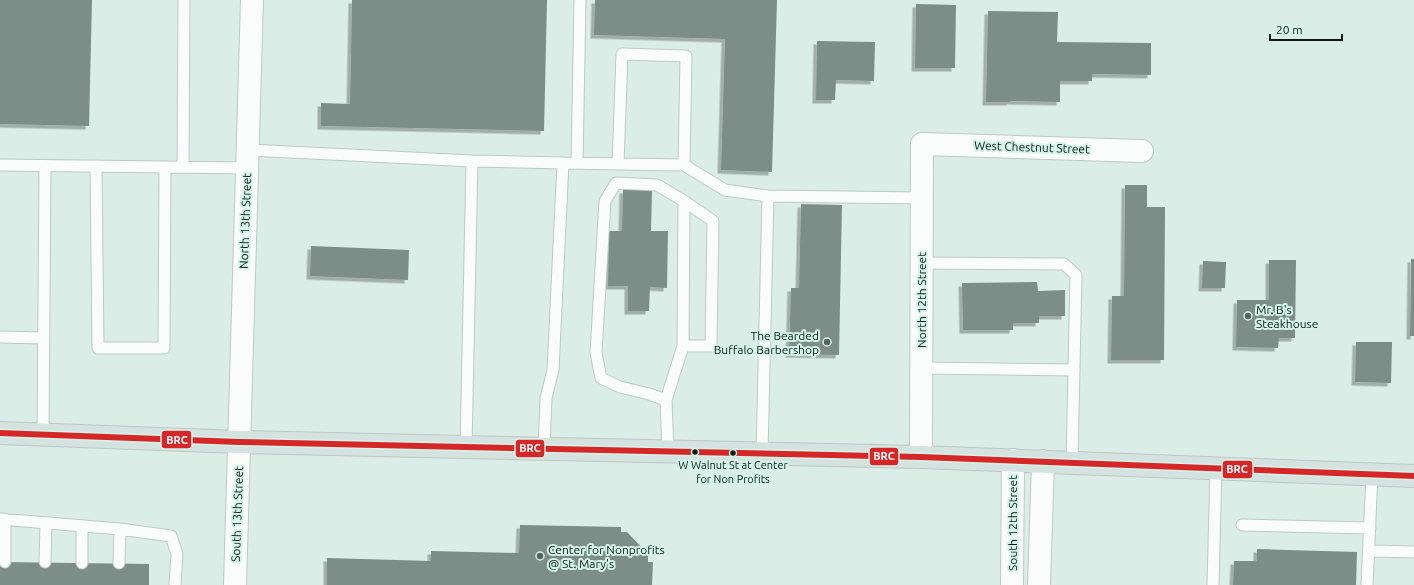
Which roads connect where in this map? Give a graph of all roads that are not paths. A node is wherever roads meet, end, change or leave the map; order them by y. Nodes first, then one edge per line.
1 (184, 0) edge
2 (252, 0) edge
3 (580, 0) edge
4 (922, 144) joint
5 (1142, 151) dead end
6 (247, 159) junction
7 (472, 161) junction
8 (563, 163) junction
9 (577, 163) junction
10 (618, 164) junction
11 (0, 165) edge
12 (684, 165) junction
13 (45, 166) junction
14 (96, 166) junction
15 (165, 167) junction
16 (183, 167) junction
17 (768, 196) junction
18 (922, 198) junction
19 (684, 201) junction
20 (922, 263) junction
21 (0, 337) edge
22 (44, 338) junction
23 (683, 346) junction
24 (921, 368) junction
25 (1074, 370) junction
26 (666, 400) junction
27 (0, 433) edge
28 (43, 434) junction
29 (239, 442) junction
30 (466, 447) junction
31 (544, 448) junction
32 (668, 452) junction
33 (762, 453) junction
34 (921, 456) junction
35 (1013, 460) junction
36 (1043, 461) junction
37 (1072, 462) junction
38 (1216, 468) junction
39 (1372, 474) junction
40 (1414, 476) edge
41 (3, 519) edge
42 (46, 523) junction
43 (1242, 524) dead end
44 (82, 526) junction
45 (1370, 528) junction
46 (120, 529) junction
47 (1369, 550) junction
48 (1414, 552) edge
49 (5, 562) dead end
50 (45, 562) dead end
51 (82, 562) dead end
52 (119, 563) dead end
53 (175, 585) edge
54 (236, 585) edge
55 (1012, 585) edge
56 (1039, 585) edge
57 (1213, 585) edge
58 (1367, 585) edge

1 - 16 lane
2 - 6 street, North 13th Street
3 - 9 lane
4 - 5 street, West Chestnut Street
4 - 18 street, North 12th Street
6 - 7 lane
6 - 16 lane
6 - 29 street, North 13th Street
7 - 8 lane
7 - 30 lane
8 - 9 lane
8 - 31 lane
9 - 10 lane
10 - 12 lane
10 - 12 lane
11 - 13 lane
12 - 17 lane
13 - 14 lane
13 - 22 lane
14 - 15 lane
14 - 15 lane
15 - 16 lane
17 - 18 lane
17 - 33 lane
18 - 20 street, North 12th Street
19 - 23 lane
19 - 23 lane
19 - 26 lane
20 - 24 street, North 12th Street
20 - 25 lane
21 - 22 lane
22 - 28 lane
23 - 26 lane
24 - 25 lane
24 - 34 street, North 12th Street
25 - 37 lane
26 - 32 lane
27 - 28 main road
28 - 29 main road
29 - 30 main road
29 - 54 street, South 13th Street
30 - 31 main road
31 - 32 main road
32 - 33 main road
33 - 34 main road
34 - 35 main road
35 - 36 main road
35 - 55 street, South 12th Street
36 - 37 main road
36 - 56 street
37 - 38 main road
38 - 39 main road
38 - 57 lane
39 - 40 main road
39 - 45 lane
41 - 42 lane
41 - 49 lane
42 - 44 lane
42 - 50 lane
43 - 45 lane
44 - 46 lane
44 - 51 lane
45 - 47 lane
46 - 52 lane
46 - 53 lane
47 - 48 lane
47 - 58 lane

